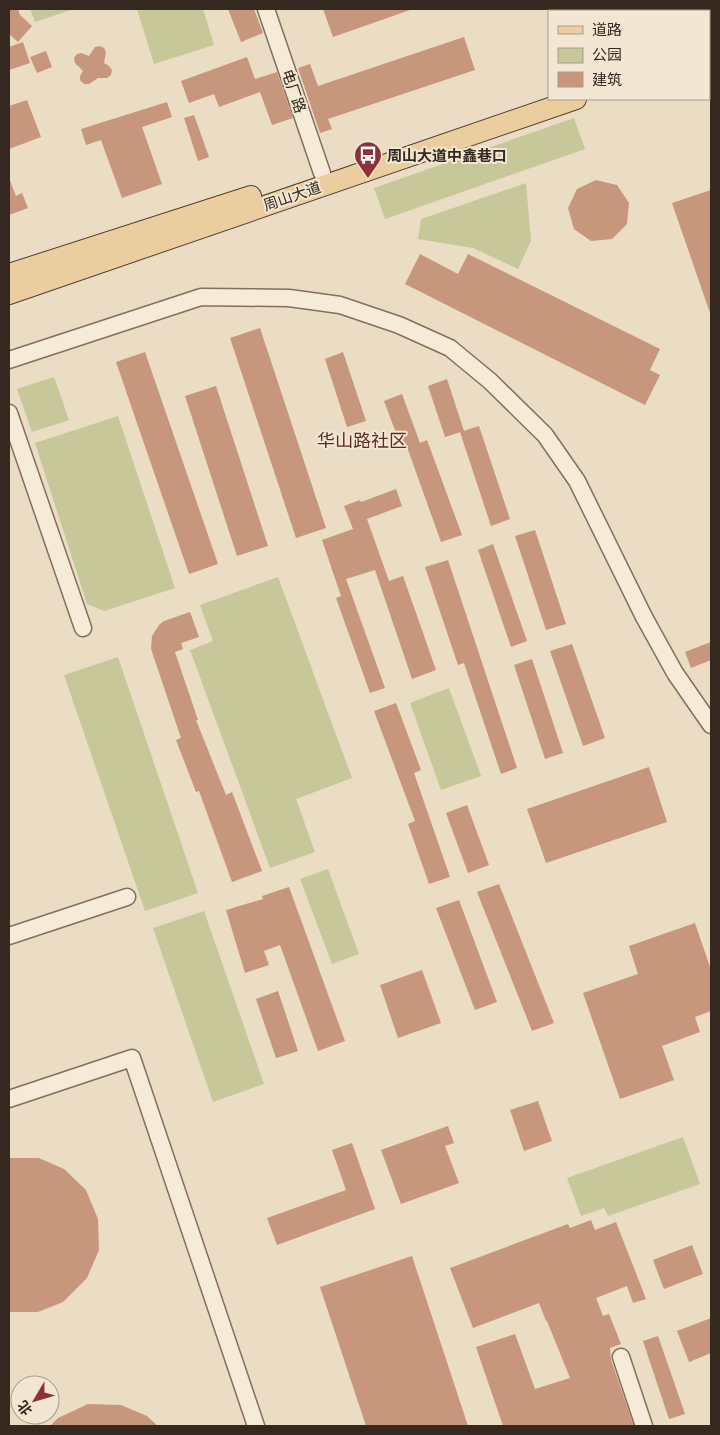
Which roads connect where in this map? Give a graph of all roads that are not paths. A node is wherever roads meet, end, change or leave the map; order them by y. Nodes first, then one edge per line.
1 (266, 9) edge
2 (548, 95) edge
3 (573, 100) edge
4 (322, 173) junction
5 (9, 274) edge
6 (9, 294) edge
7 (9, 360) edge
8 (9, 413) edge
9 (83, 628) dead end
10 (711, 725) edge
11 (127, 897) dead end
12 (9, 936) edge
13 (9, 1100) edge
14 (621, 1357) dead end
15 (256, 1426) edge
16 (644, 1426) edge

1 - 4 street, 电厂路
2 - 4 main road, 周山大道
3 - 6 main road, 周山大道
4 - 5 main road, 周山大道
7 - 10 street
8 - 9 street
11 - 12 street
13 - 15 street
14 - 16 street

